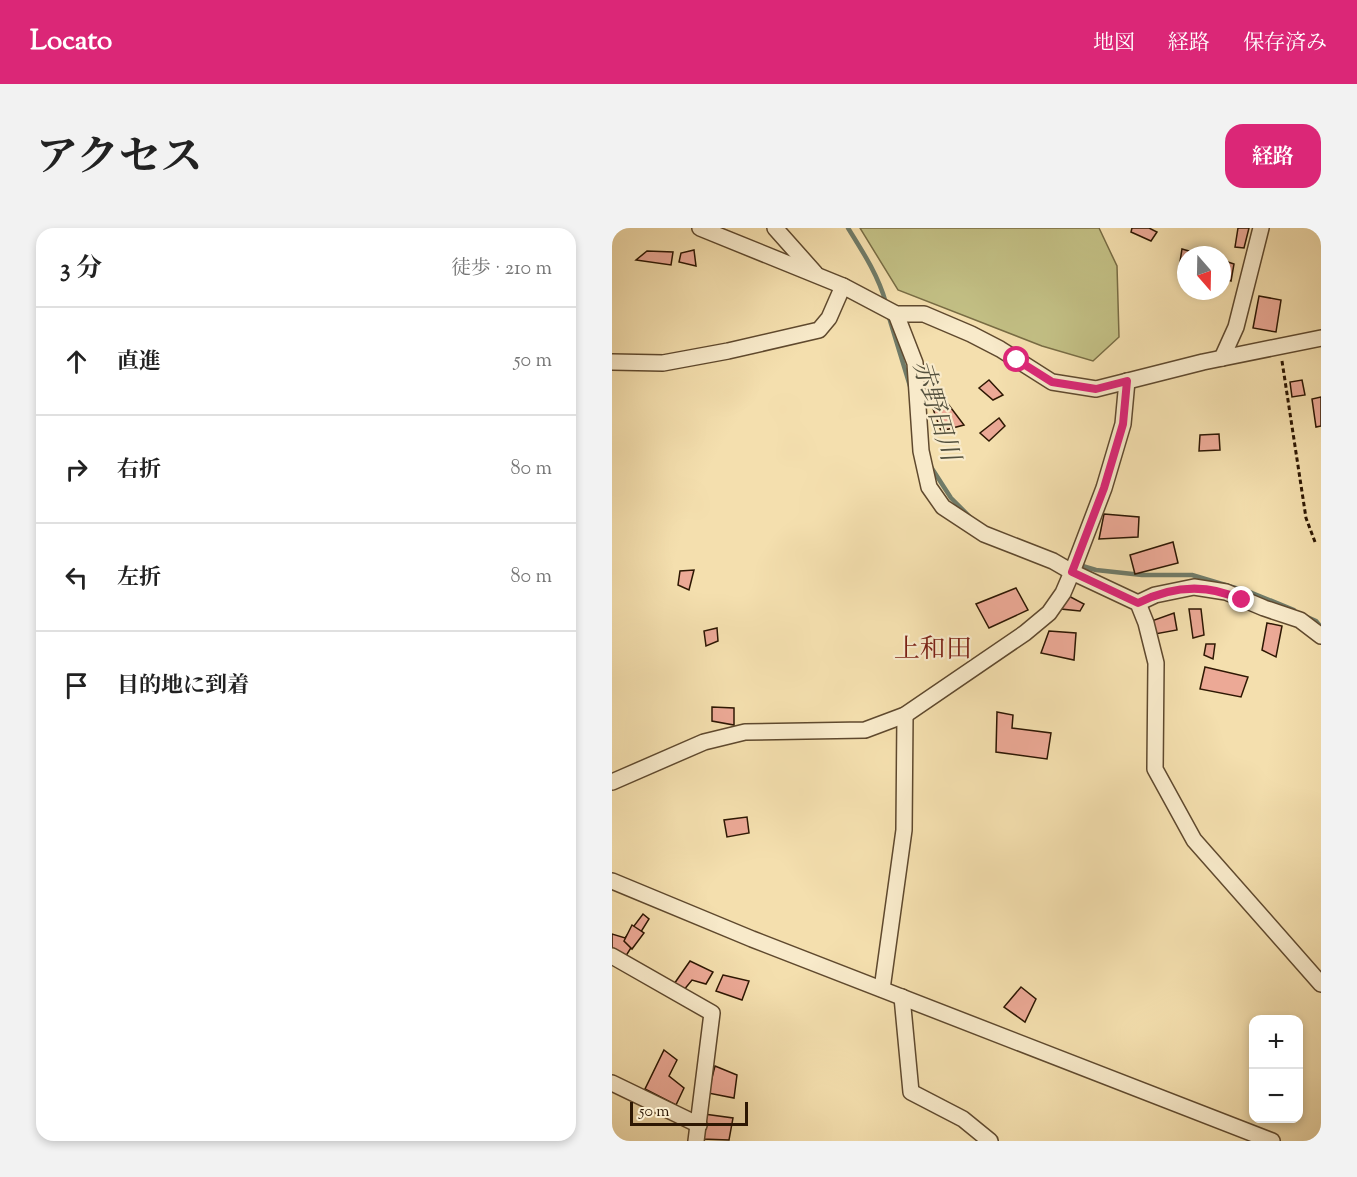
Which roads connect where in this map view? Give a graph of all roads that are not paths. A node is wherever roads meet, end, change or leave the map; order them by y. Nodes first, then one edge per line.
1 (701, 228) edge
2 (775, 228) edge
3 (1262, 228) edge
4 (817, 276) junction
5 (843, 286) junction
6 (896, 314) junction
7 (1321, 338) edge
8 (1222, 358) junction
9 (612, 362) edge
10 (1127, 381) junction
11 (1072, 572) junction
12 (1138, 603) junction
13 (1321, 636) edge
14 (905, 715) junction
15 (612, 782) edge
16 (612, 881) edge
17 (612, 956) edge
18 (1321, 984) edge
19 (882, 989) junction
20 (902, 997) junction
21 (612, 1083) edge
22 (699, 1125) junction
23 (696, 1141) edge
24 (990, 1141) edge
25 (1272, 1141) edge

1 - 4 street
2 - 4 street
3 - 8 street
4 - 5 street
5 - 6 street
5 - 9 street
6 - 10 street
6 - 11 street
7 - 8 street
8 - 10 street
10 - 11 street
11 - 12 street
11 - 14 street
12 - 13 street
12 - 18 street
14 - 15 street
14 - 19 street
16 - 19 street
17 - 22 street
19 - 20 street
20 - 24 street
20 - 25 street
21 - 22 street
22 - 23 street

